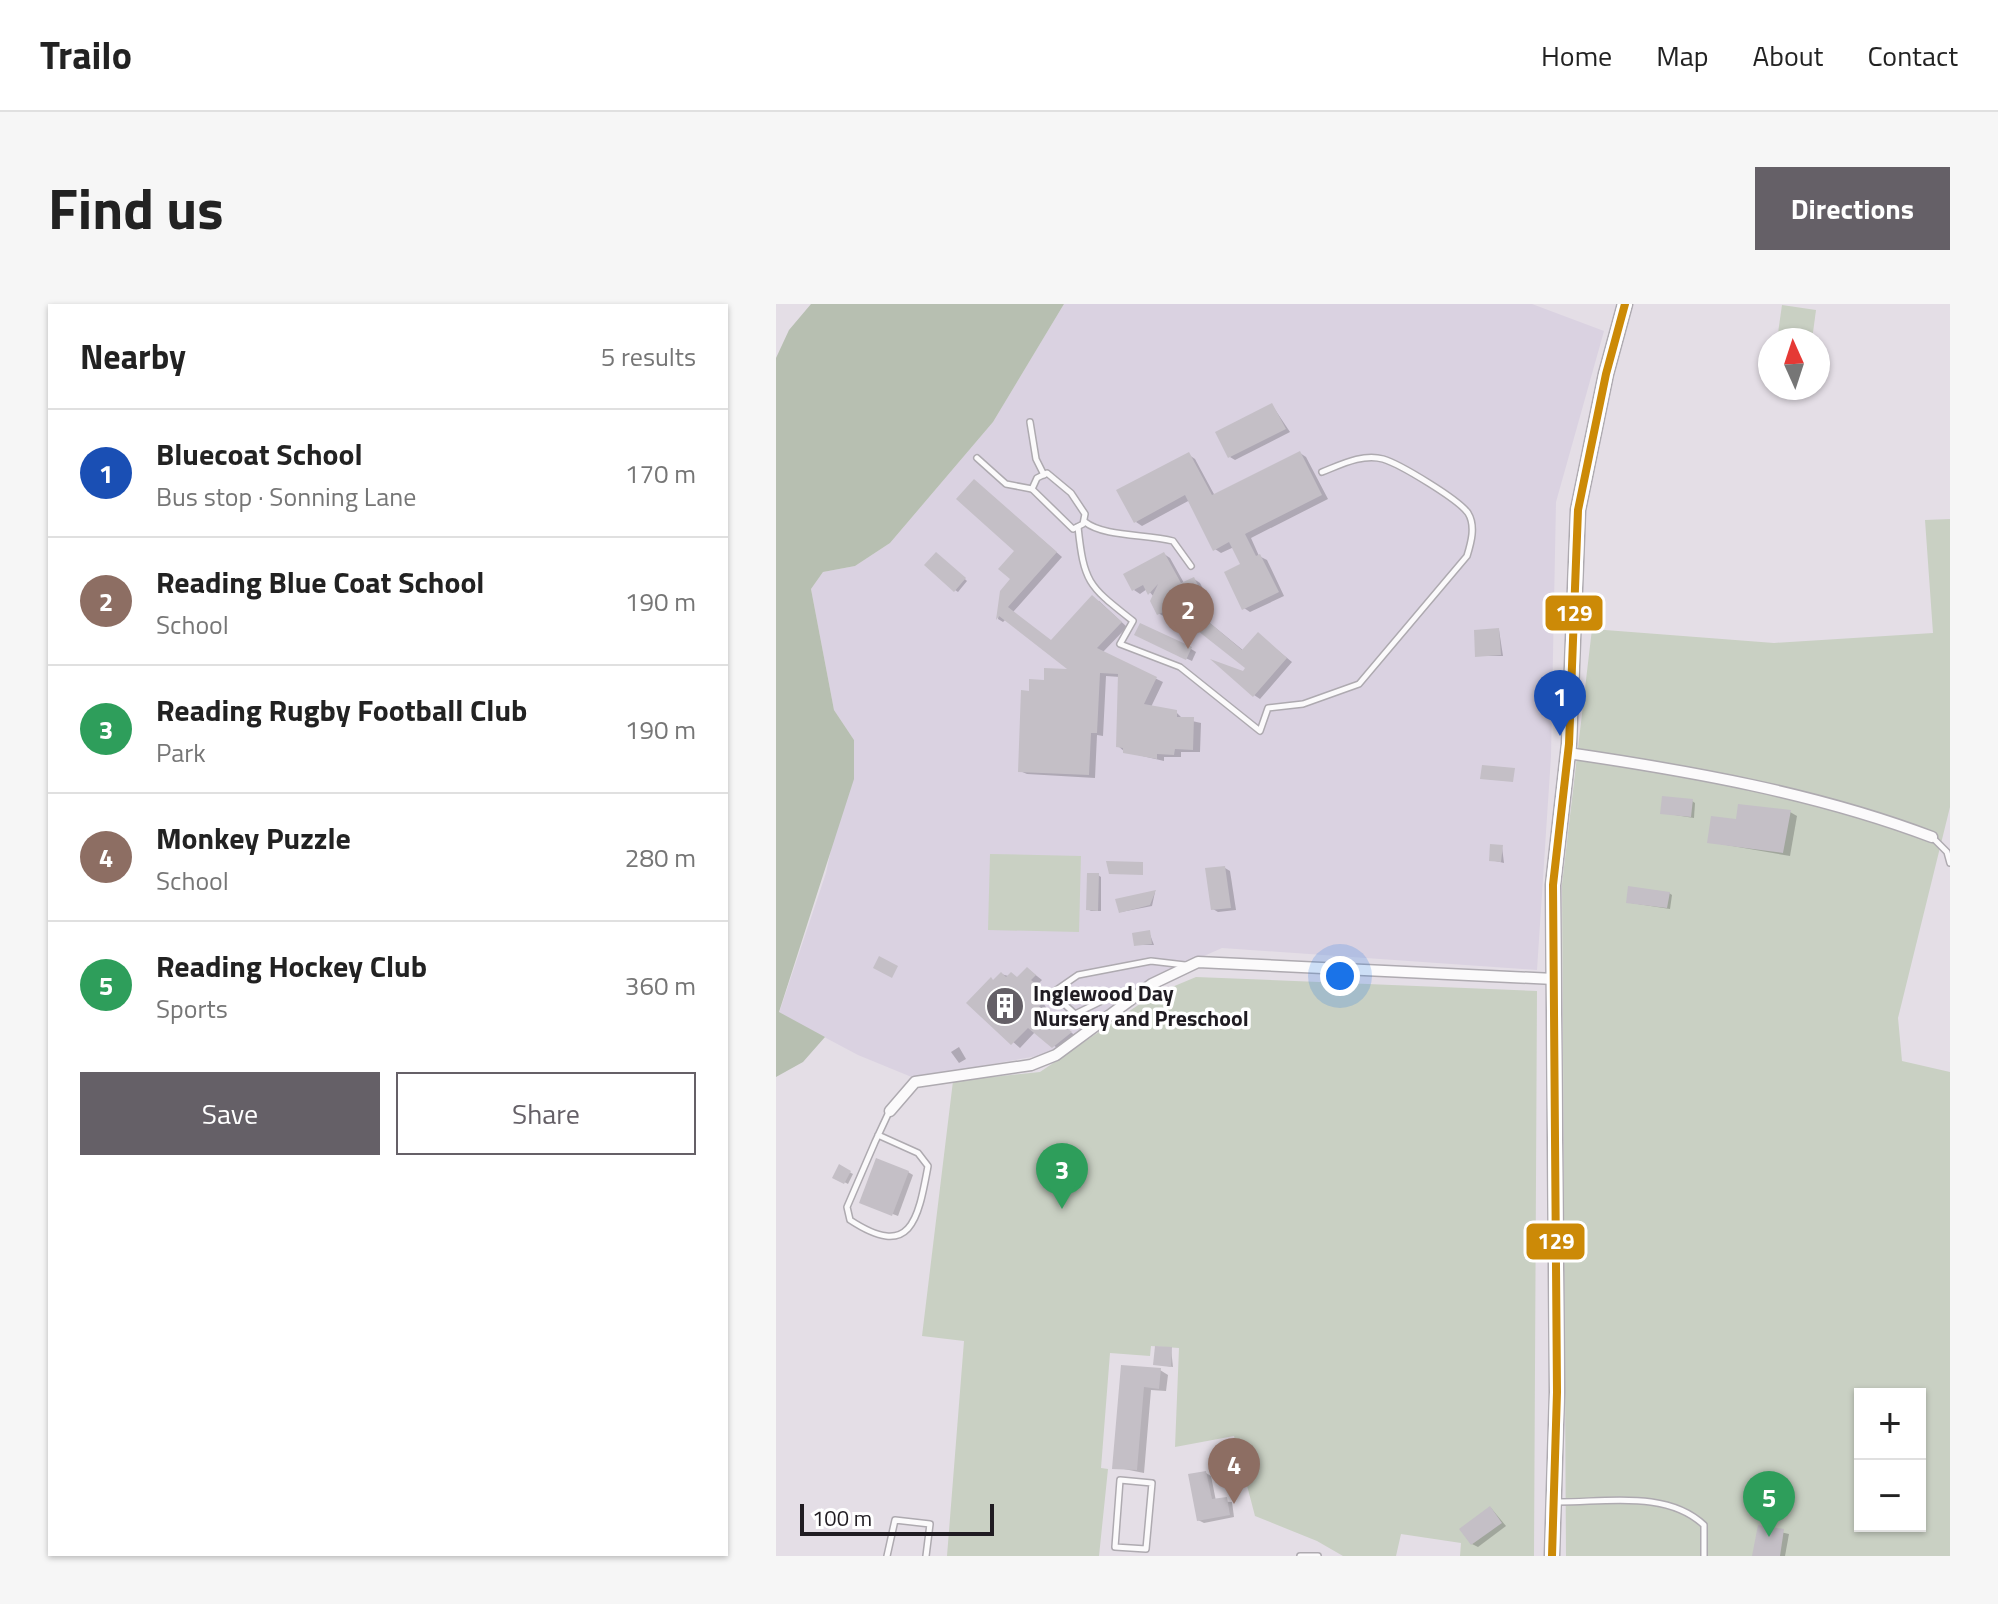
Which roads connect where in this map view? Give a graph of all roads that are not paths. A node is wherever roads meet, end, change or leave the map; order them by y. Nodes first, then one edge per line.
1 (1625, 304) edge
2 (1030, 422) dead end
3 (977, 458) dead end
4 (1322, 472) dead end
5 (1044, 475) junction
6 (1032, 489) junction
7 (1084, 522) junction
8 (1078, 527) junction
9 (1191, 566) dead end
10 (1568, 753) junction
11 (1932, 837) joint
12 (1950, 863) edge
13 (1191, 965) junction
14 (1554, 979) junction
15 (1114, 995) dead end
16 (890, 1111) joint
17 (878, 1135) junction
18 (1553, 1502) junction
19 (1139, 1548) junction
20 (887, 1556) edge
21 (926, 1556) edge
22 (1138, 1556) edge
23 (1300, 1556) edge
24 (1318, 1556) edge
25 (1552, 1556) edge
26 (1704, 1556) edge

1 - 10 main road
2 - 5 lane
3 - 6 lane
4 - 8 lane
5 - 6 lane
5 - 7 lane
6 - 8 lane
7 - 8 lane
7 - 9 lane
10 - 11 street
10 - 14 main road
11 - 12 lane
13 - 14 street
13 - 15 lane
13 - 16 street
14 - 18 main road
16 - 17 lane
17 - 17 lane
18 - 25 main road
18 - 26 lane
19 - 19 lane
19 - 22 lane
20 - 21 lane
23 - 24 lane

